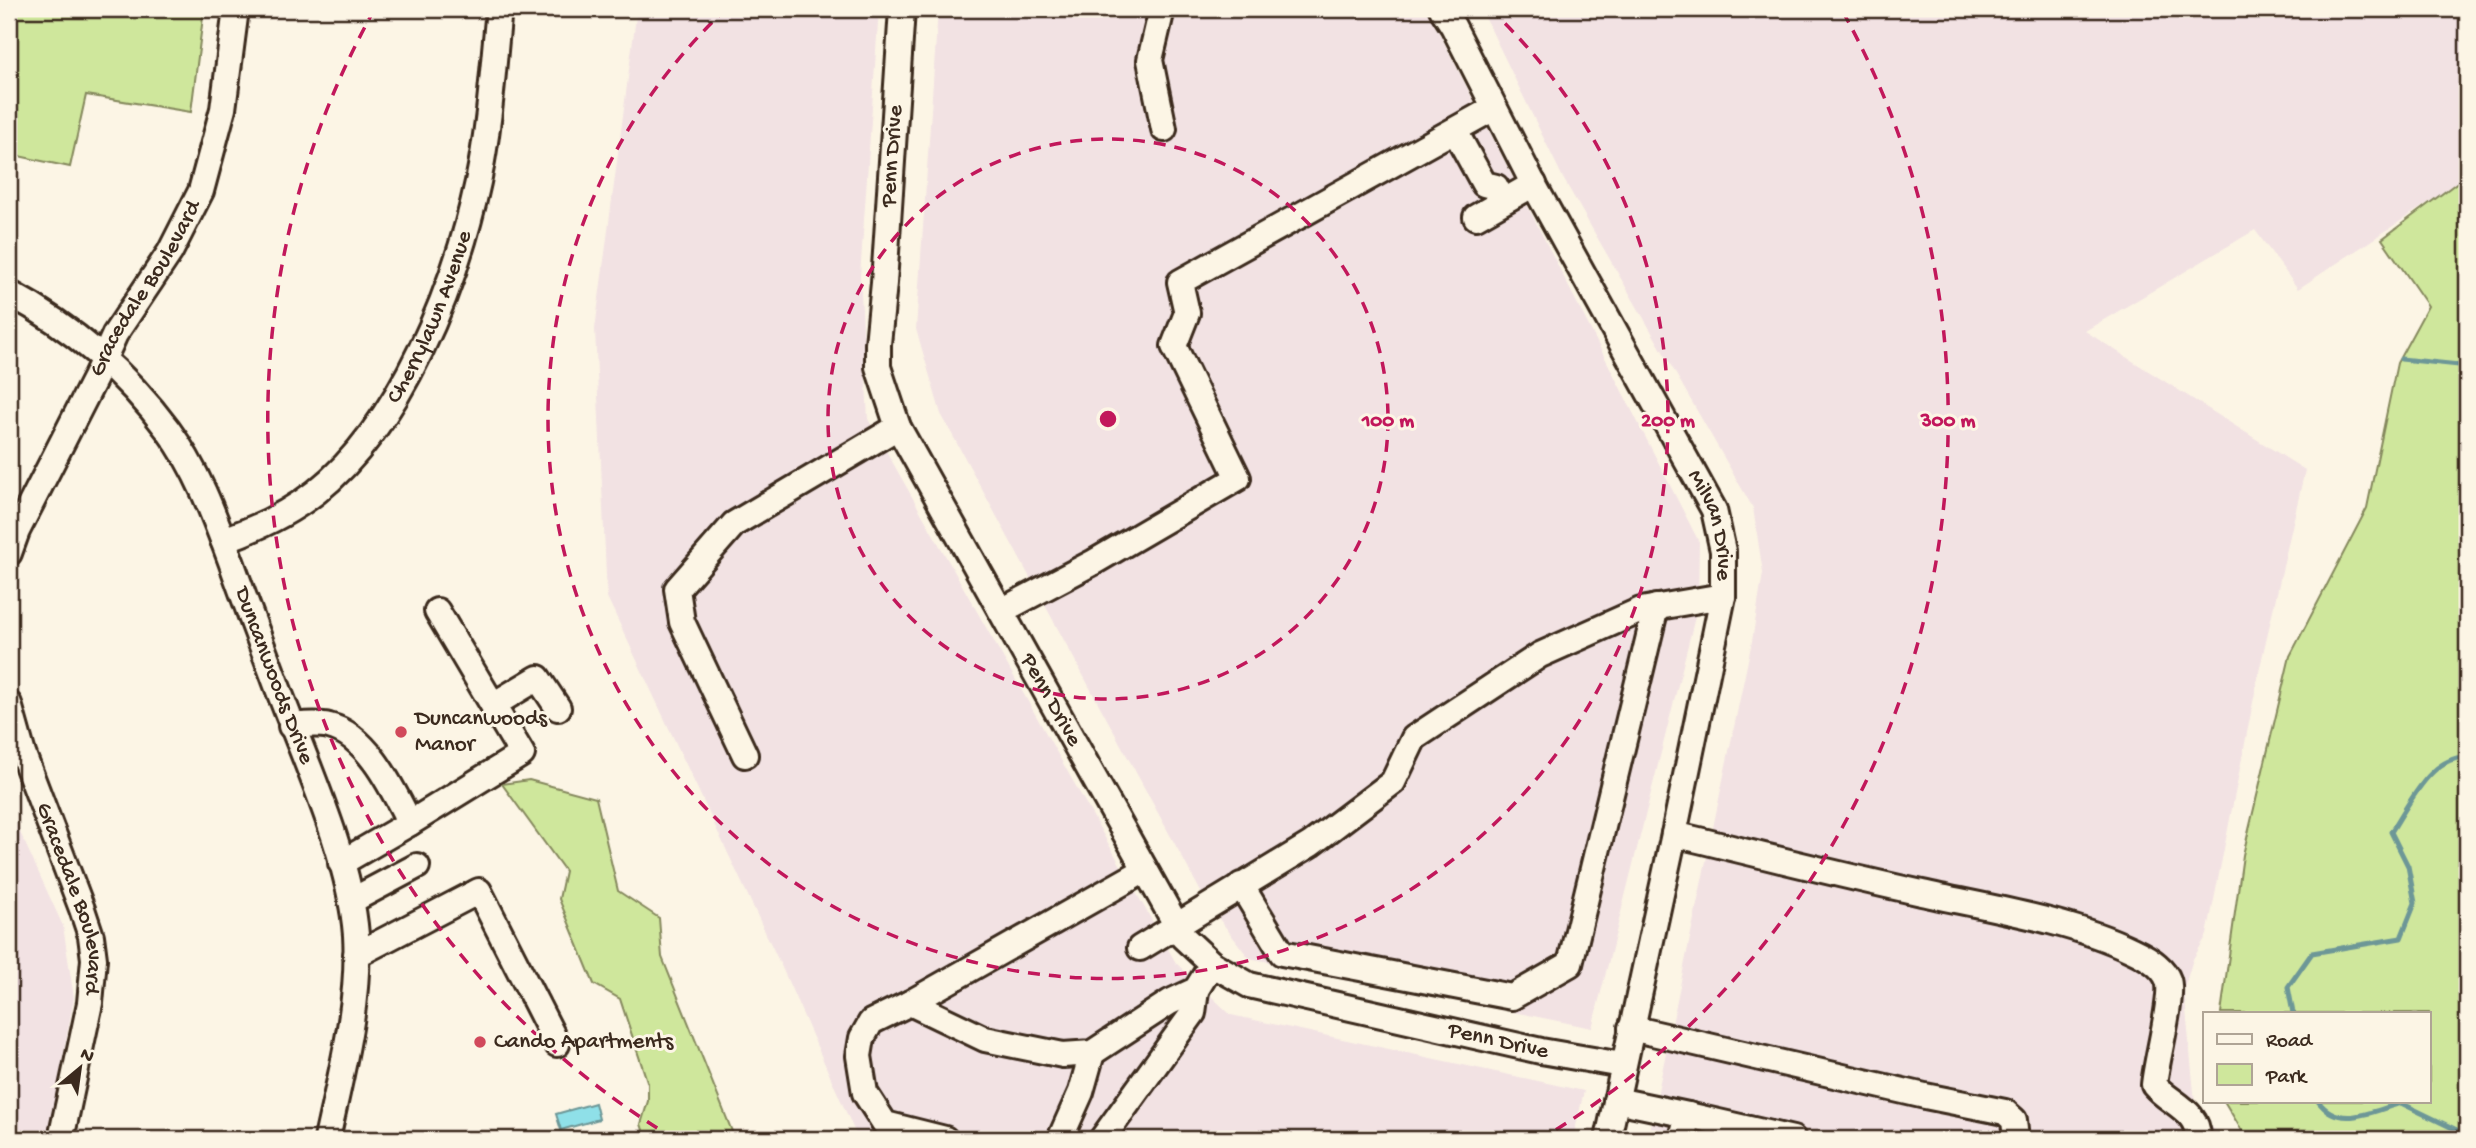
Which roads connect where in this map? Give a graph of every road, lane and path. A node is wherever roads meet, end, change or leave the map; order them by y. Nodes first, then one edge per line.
1 (236, 9) edge
2 (499, 9) edge
3 (902, 9) edge
4 (1163, 9) edge
5 (1442, 9) edge
6 (1494, 108) junction
7 (1164, 129) dead end
8 (1455, 131) junction
9 (1534, 184) junction
10 (1503, 201) junction
11 (1476, 216) dead end
12 (9, 293) edge
13 (104, 358) junction
14 (898, 427) junction
15 (223, 540) junction
16 (9, 551) edge
17 (1723, 596) junction
18 (1656, 607) junction
19 (437, 611) dead end
20 (1001, 611) junction
21 (9, 704) edge
22 (493, 705) junction
23 (558, 708) dead end
24 (291, 726) junction
25 (745, 755) dead end
26 (16, 757) edge
27 (410, 823) junction
28 (1674, 834) junction
29 (341, 863) junction
30 (418, 866) dead end
31 (1145, 870) junction
32 (1241, 885) junction
33 (351, 901) junction
34 (1176, 926) junction
35 (1140, 948) dead end
36 (356, 955) junction
37 (1212, 964) junction
38 (1196, 990) junction
39 (911, 1003) junction
40 (1631, 1028) junction
41 (557, 1044) dead end
42 (1092, 1053) junction
43 (1622, 1065) junction
44 (1616, 1100) junction
45 (1688, 1115) junction
46 (2198, 1134) edge
47 (61, 1139) edge
48 (327, 1139) edge
49 (944, 1139) edge
50 (1060, 1139) edge
51 (1102, 1139) edge
52 (1608, 1139) edge
53 (1682, 1139) edge
54 (1793, 1139) edge
55 (2016, 1139) edge

1 - 13 street, Gracedale Boulevard
2 - 15 street, Cherrylawn Avenue
3 - 14 street, Penn Drive
4 - 7 street
5 - 6 street, Milvan Drive
6 - 8 street
6 - 9 street, Milvan Drive
8 - 10 street
8 - 20 street
9 - 10 street
9 - 17 street, Milvan Drive
10 - 11 street
12 - 13 street, Duncanwoods Drive
13 - 15 street, Duncanwoods Drive
13 - 16 street, Gracedale Boulevard
14 - 20 street, Penn Drive
14 - 25 street
15 - 24 street, Duncanwoods Drive
17 - 18 street
17 - 28 street, Milvan Drive
18 - 32 street
18 - 32 street
19 - 22 street
20 - 31 street, Penn Drive
21 - 26 street, Gracedale Boulevard
22 - 23 street
22 - 27 street
24 - 27 street
24 - 29 street, Duncanwoods Drive
26 - 47 street, Gracedale Boulevard
27 - 29 street
28 - 40 street, Milvan Drive
28 - 46 street
29 - 33 street, Duncanwoods Drive
30 - 33 street
31 - 34 street, Penn Drive
31 - 39 street
32 - 34 street
33 - 36 street, Duncanwoods Drive
34 - 35 street
34 - 37 street, Penn Drive
36 - 41 street
36 - 48 street, Duncanwoods Drive
37 - 38 street
37 - 43 street, Penn Drive
38 - 42 street
38 - 51 street
39 - 42 street
39 - 49 street
40 - 43 street, Milvan Drive
40 - 55 street
42 - 50 street
43 - 44 street, Milvan Drive
44 - 45 street
44 - 52 street, Milvan Drive
45 - 53 street
45 - 54 street

